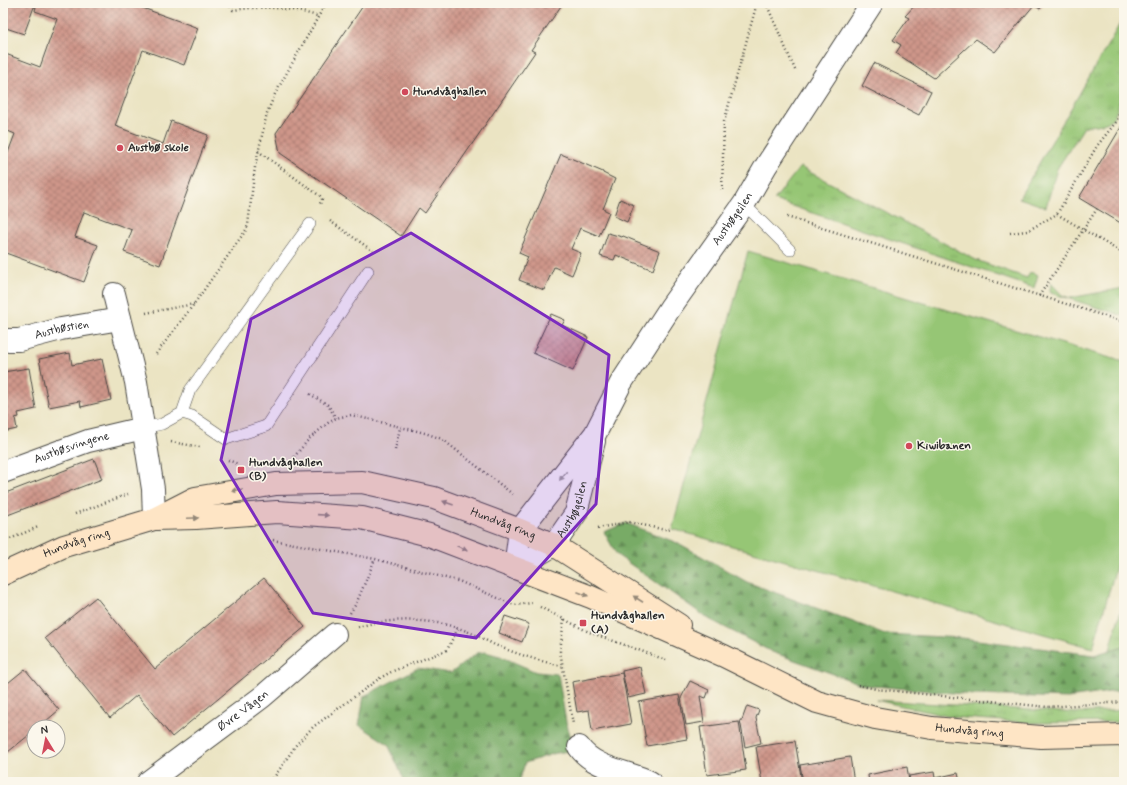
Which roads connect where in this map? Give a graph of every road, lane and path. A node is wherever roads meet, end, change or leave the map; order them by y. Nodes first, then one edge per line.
1 (228, 3) edge
2 (326, 3) edge
3 (757, 3) edge
4 (766, 3) edge
5 (872, 3) edge
6 (317, 16) junction
7 (817, 88) junction
8 (1124, 102) edge
9 (258, 152) junction
10 (722, 194) dead end
11 (744, 204) junction
12 (1097, 209) dead end
13 (316, 212) junction
14 (1057, 214) junction
15 (782, 216) dead end
16 (310, 224) joint
17 (1084, 230) junction
18 (1010, 233) dead end
19 (790, 250) dead end
20 (1124, 254) edge
21 (368, 272) joint
22 (114, 294) dead end
23 (1039, 296) junction
24 (194, 304) junction
25 (120, 319) junction
26 (1124, 322) edge
27 (3, 340) edge
28 (136, 382) junction
29 (294, 384) junction
30 (182, 413) junction
31 (336, 418) junction
32 (143, 428) junction
33 (400, 428) junction
34 (595, 434) junction
35 (168, 441) dead end
36 (395, 450) dead end
37 (205, 451) dead end
38 (294, 457) dead end
39 (226, 460) dead end
40 (240, 465) dead end
41 (3, 472) edge
42 (519, 499) dead end
43 (154, 519) junction
44 (593, 529) dead end
45 (672, 529) dead end
46 (520, 530) junction
47 (271, 539) dead end
48 (554, 545) junction
49 (375, 560) junction
50 (515, 568) junction
51 (3, 574) edge
52 (532, 603) dead end
53 (356, 604) dead end
54 (564, 619) dead end
55 (458, 628) junction
56 (334, 634) joint
57 (562, 666) junction
58 (855, 684) dead end
59 (817, 702) junction
60 (1124, 702) edge
61 (1124, 735) edge
62 (579, 747) joint
63 (148, 782) edge
64 (271, 782) edge
65 (650, 782) edge

1 - 6 path
2 - 6 path
3 - 10 path
4 - 7 path
5 - 7 street, Austbøgeilen
6 - 9 path
7 - 11 street, Austbøgeilen
8 - 14 path
9 - 13 path
9 - 24 path
11 - 19 lane
11 - 34 street, Austbøgeilen
12 - 17 path
13 - 16 path
13 - 21 path
14 - 17 path
14 - 18 path
15 - 23 path
16 - 30 lane
17 - 20 path
17 - 23 path
21 - 29 lane
22 - 25 street
23 - 26 path
24 - 25 path
24 - 28 path
25 - 27 street, Austbøstien
25 - 28 street
28 - 32 street
29 - 30 lane
29 - 31 path
30 - 32 lane
31 - 33 path
31 - 38 path
32 - 41 street, Austbøsvingene
32 - 43 street
33 - 36 path
33 - 42 path
34 -> 46 street, Austbøgeilen
34 - 48 street, Austbøgeilen
35 - 37 path
39 - 40 path
46 -> 43 main road, Hundvåg ring
43 -> 50 main road, Hundvåg ring
43 - 51 main road, Hundvåg ring
44 - 45 path
46 - 48 main road, Hundvåg ring
46 - 50 street
47 - 49 path
48 - 50 street, Austbøgeilen
59 -> 48 main road, Hundvåg ring
49 - 52 path
49 - 53 path
50 -> 59 main road, Hundvåg ring
54 - 57 path
55 - 56 path
55 - 57 path
55 - 64 path
56 - 63 street, Øvre Vågen
57 - 62 path
58 - 60 path
59 - 61 main road, Hundvåg ring
62 - 65 street

